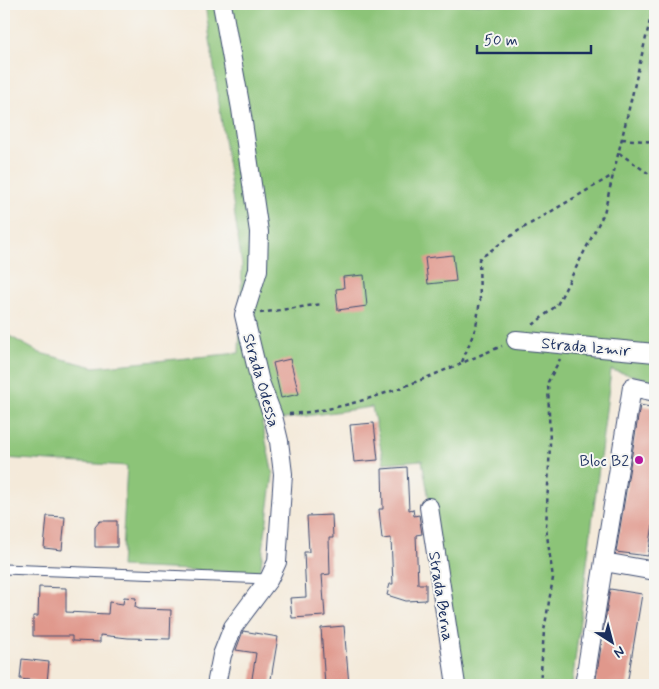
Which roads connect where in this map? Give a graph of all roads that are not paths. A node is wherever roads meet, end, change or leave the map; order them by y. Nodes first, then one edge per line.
1 (222, 4) edge
2 (516, 340) road end
3 (655, 352) edge
4 (655, 392) edge
5 (428, 506) dead end
6 (604, 562) junction
7 (4, 569) edge
8 (655, 571) edge
9 (269, 579) junction
10 (216, 685) edge
11 (456, 685) edge
12 (584, 685) edge

1 - 9 street, Strada Odessa
2 - 3 street, Strada Izmir
4 - 6 street
5 - 11 street, Strada Berna
6 - 8 street
6 - 12 street
7 - 9 lane
9 - 10 street, Strada Odessa

